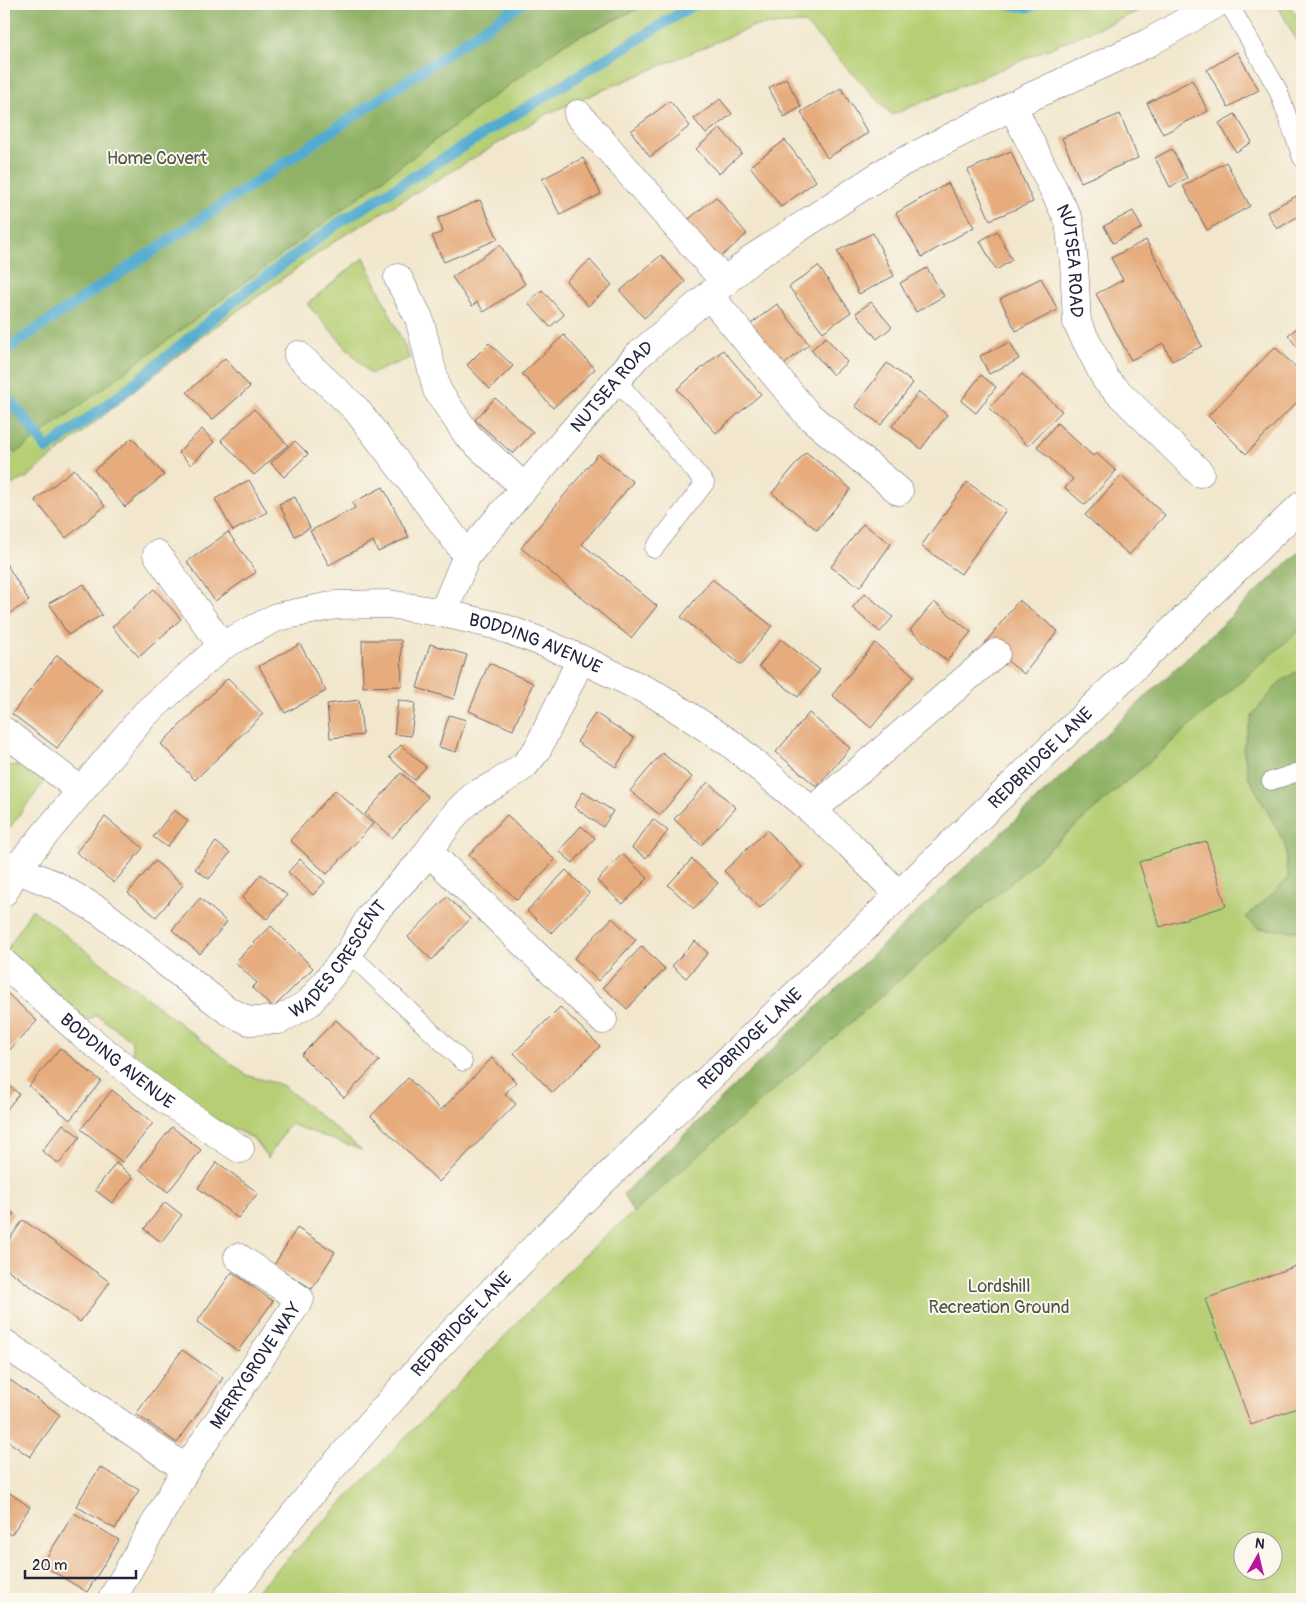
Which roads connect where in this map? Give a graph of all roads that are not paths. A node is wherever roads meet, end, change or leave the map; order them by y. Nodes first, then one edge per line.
1 (1216, 4) edge
2 (1229, 4) edge
3 (1012, 106) junction
4 (578, 114) dead end
5 (1302, 158) edge
6 (398, 278) dead end
7 (717, 289) junction
8 (298, 355) dead end
9 (616, 380) junction
10 (1200, 473) dead end
11 (524, 486) junction
12 (899, 491) dead end
13 (1302, 505) edge
14 (654, 549) dead end
15 (156, 554) dead end
16 (467, 555) junction
17 (443, 612) junction
18 (222, 646) junction
19 (996, 653) dead end
20 (581, 659) junction
21 (4, 731) edge
22 (1302, 771) edge
23 (1271, 781) dead end
24 (80, 790) junction
25 (812, 810) junction
26 (429, 852) junction
27 (8, 875) edge
28 (899, 895) junction
29 (349, 953) junction
30 (4, 963) edge
31 (603, 1020) dead end
32 (463, 1062) dead end
33 (240, 1149) dead end
34 (238, 1257) dead end
35 (4, 1342) edge
36 (186, 1469) junction
37 (112, 1599) edge
38 (226, 1599) edge

1 - 3 street, NUTSEA ROAD
2 - 5 lane
3 - 7 street, NUTSEA ROAD
3 - 10 street, NUTSEA ROAD
4 - 7 street
6 - 11 street
7 - 9 street, NUTSEA ROAD
7 - 12 street
8 - 16 street
9 - 11 street, NUTSEA ROAD
9 - 14 lane
11 - 16 street, NUTSEA ROAD
13 - 28 street, REDBRIDGE LANE
15 - 18 street
16 - 17 street, NUTSEA ROAD
17 - 18 street, BODDING AVENUE
17 - 20 street, BODDING AVENUE
18 - 24 street, BODDING AVENUE
19 - 25 street
20 - 25 street, BODDING AVENUE
20 - 26 street, WADES CRESCENT
21 - 24 street
22 - 23 lane
24 - 27 street, BODDING AVENUE
25 - 28 street, BODDING AVENUE
26 - 29 street, WADES CRESCENT
26 - 31 street
27 - 29 street, WADES CRESCENT
28 - 38 street, REDBRIDGE LANE
29 - 32 lane
30 - 33 street, BODDING AVENUE
34 - 36 street, MERRYGROVE WAY
35 - 36 street
36 - 37 street, MERRYGROVE WAY

